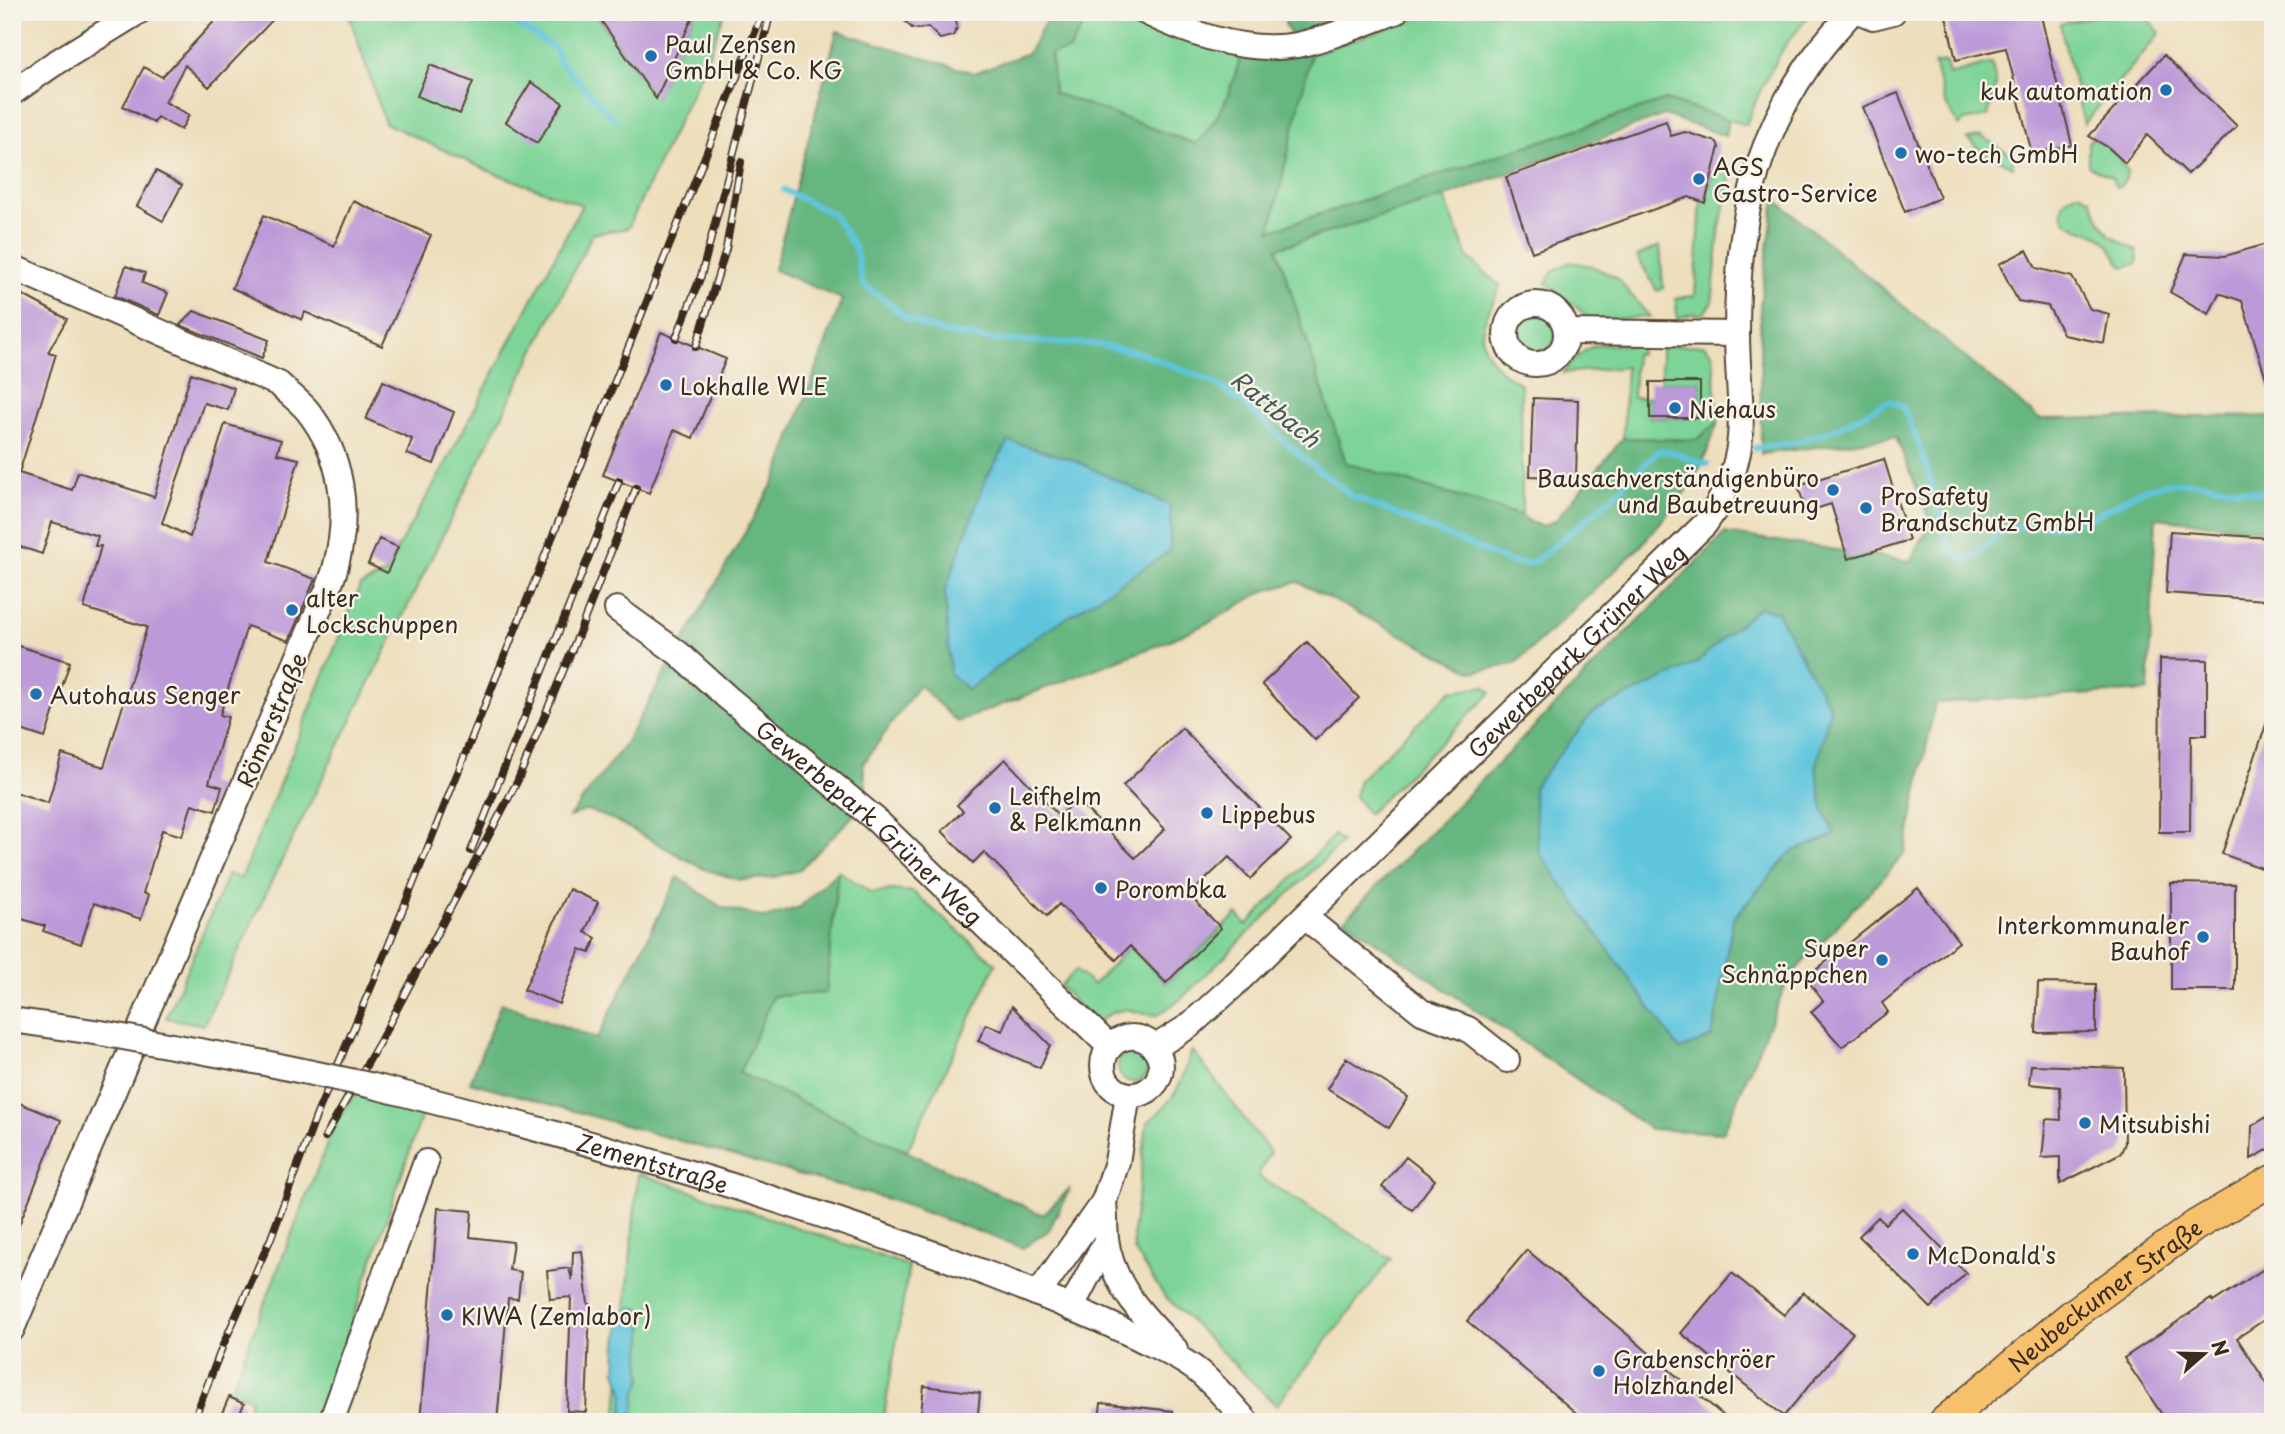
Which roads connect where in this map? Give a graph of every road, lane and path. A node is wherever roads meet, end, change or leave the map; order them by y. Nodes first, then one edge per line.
1 (138, 12) edge
2 (1145, 12) edge
3 (1395, 12) edge
4 (1852, 12) edge
5 (1861, 12) edge
6 (1893, 12) edge
7 (1347, 21) edge
8 (12, 93) edge
9 (12, 267) edge
10 (1567, 332) dead end
11 (1737, 334) junction
12 (617, 609) dead end
13 (1305, 917) junction
14 (12, 1020) edge
15 (1110, 1047) junction
16 (1154, 1048) junction
17 (1507, 1060) dead end
18 (1128, 1095) junction
19 (426, 1162) dead end
20 (2273, 1180) edge
21 (1104, 1201) junction
22 (1106, 1241) junction
23 (1038, 1294) junction
24 (1071, 1308) junction
25 (12, 1329) edge
26 (1199, 1372) junction
27 (331, 1422) edge
28 (1247, 1422) edge
29 (1944, 1422) edge

1 - 8 street
2 - 7 street
3 - 7 street
4 - 11 street, Gewerbepark Grüner Weg
5 - 6 street
9 - 25 street, Römerstraße
10 - 11 street
11 - 13 street, Gewerbepark Grüner Weg
12 - 15 street, Gewerbepark Grüner Weg
13 - 16 street, Gewerbepark Grüner Weg
13 - 17 street
14 - 23 street, Zementstraße, bridge
15 - 16 street
15 - 18 street
16 - 18 street
18 - 21 street
19 - 27 street
20 - 29 main road, Neubeckumer Straße
21 - 22 street
21 - 23 street
22 - 24 street
22 - 26 street
23 - 24 street, Zementstraße
24 - 26 street, Zementstraße
26 - 28 street, Zementstraße

